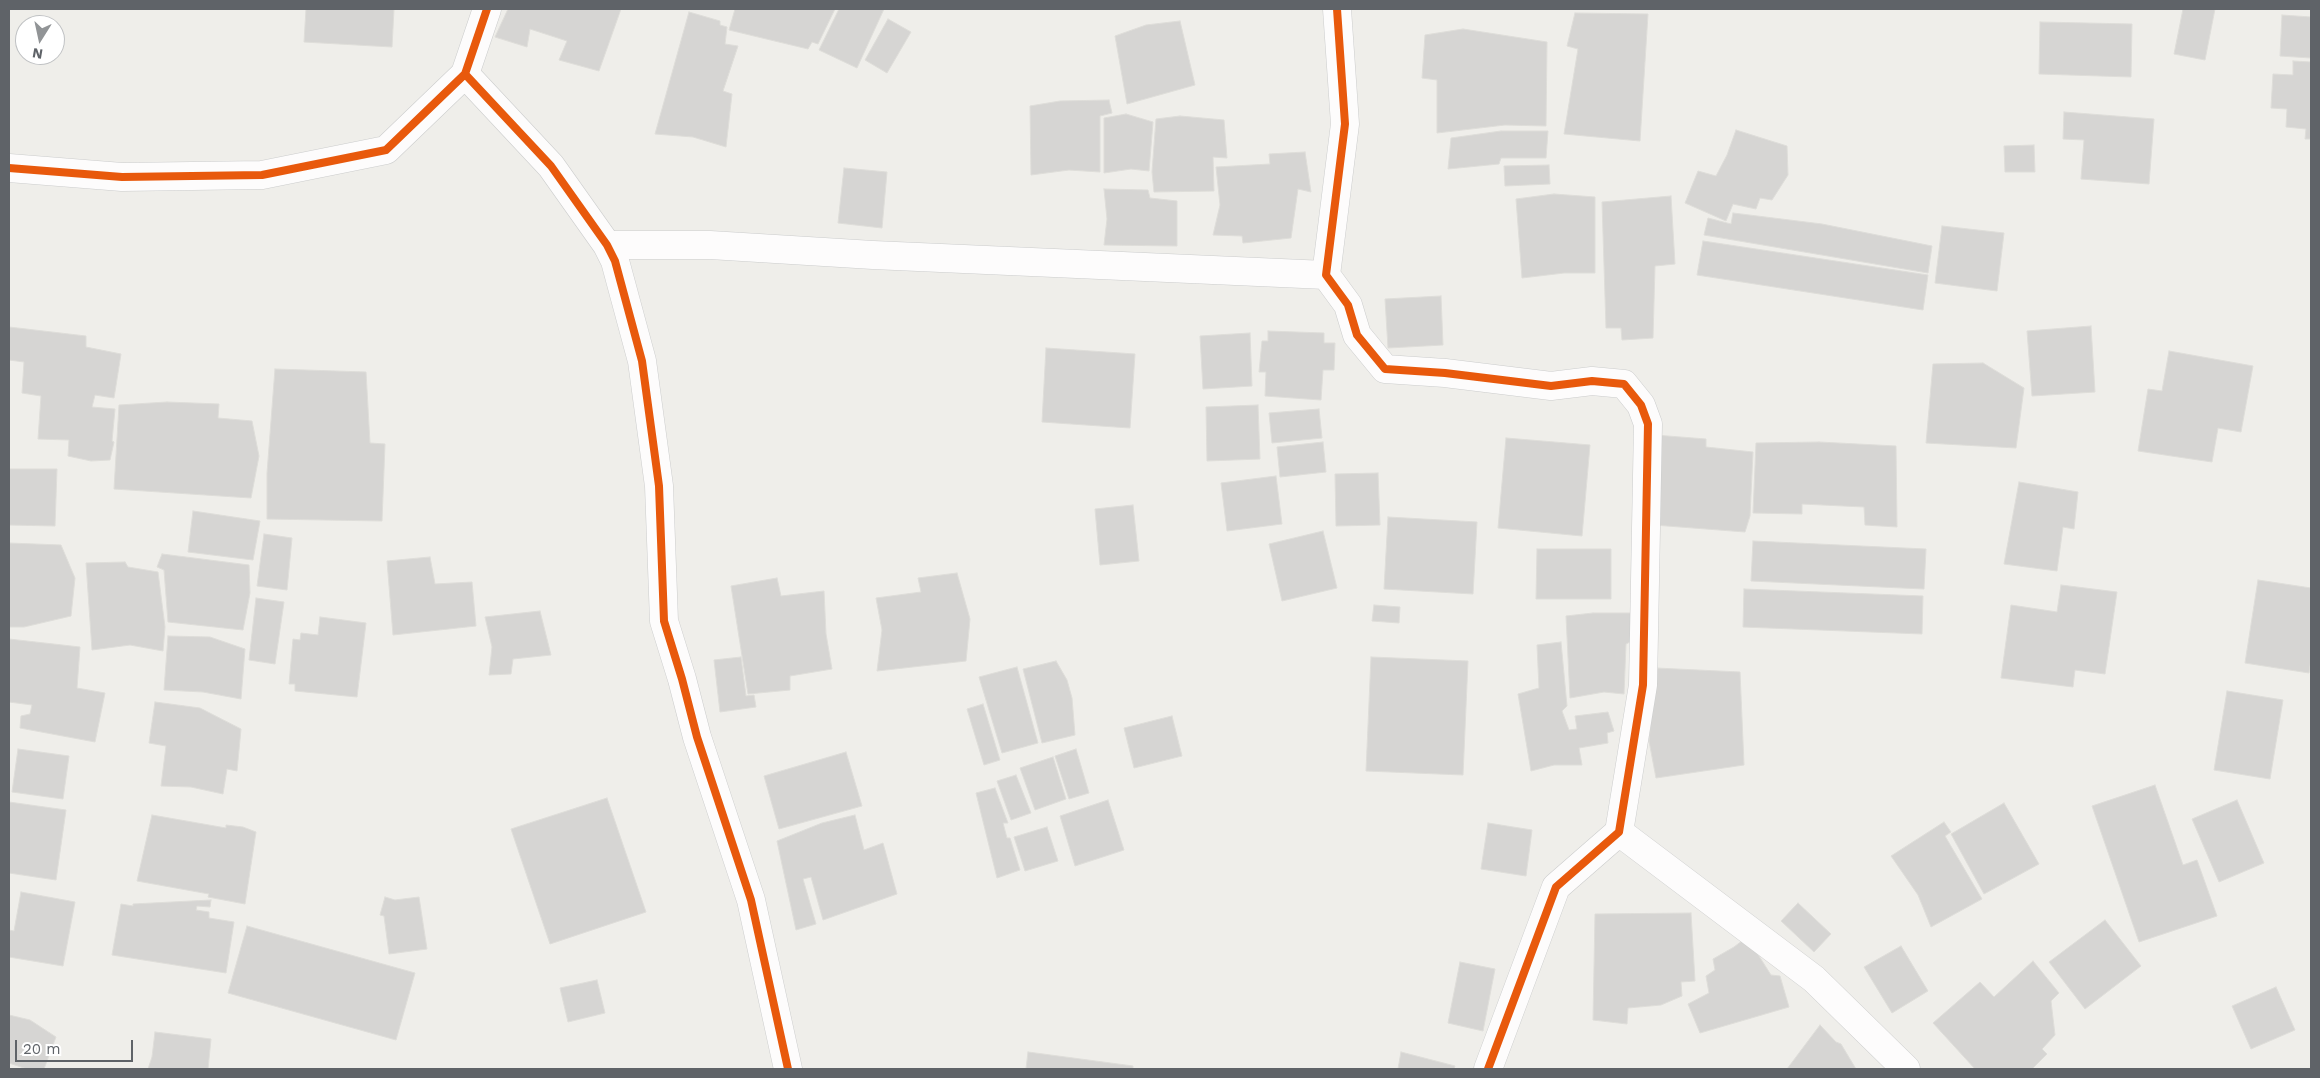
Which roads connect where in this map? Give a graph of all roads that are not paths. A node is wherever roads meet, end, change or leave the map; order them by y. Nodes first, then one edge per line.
1 (487, 9) edge
2 (1336, 9) edge
3 (466, 74) junction
4 (9, 168) edge
5 (607, 246) junction
6 (1326, 275) junction
7 (1618, 832) junction
8 (788, 1069) edge
9 (1488, 1069) edge
10 (1906, 1069) edge

1 - 3 street
2 - 6 street
3 - 4 street
3 - 5 street
5 - 6 street
5 - 8 street
6 - 7 street
7 - 9 street
7 - 10 street

